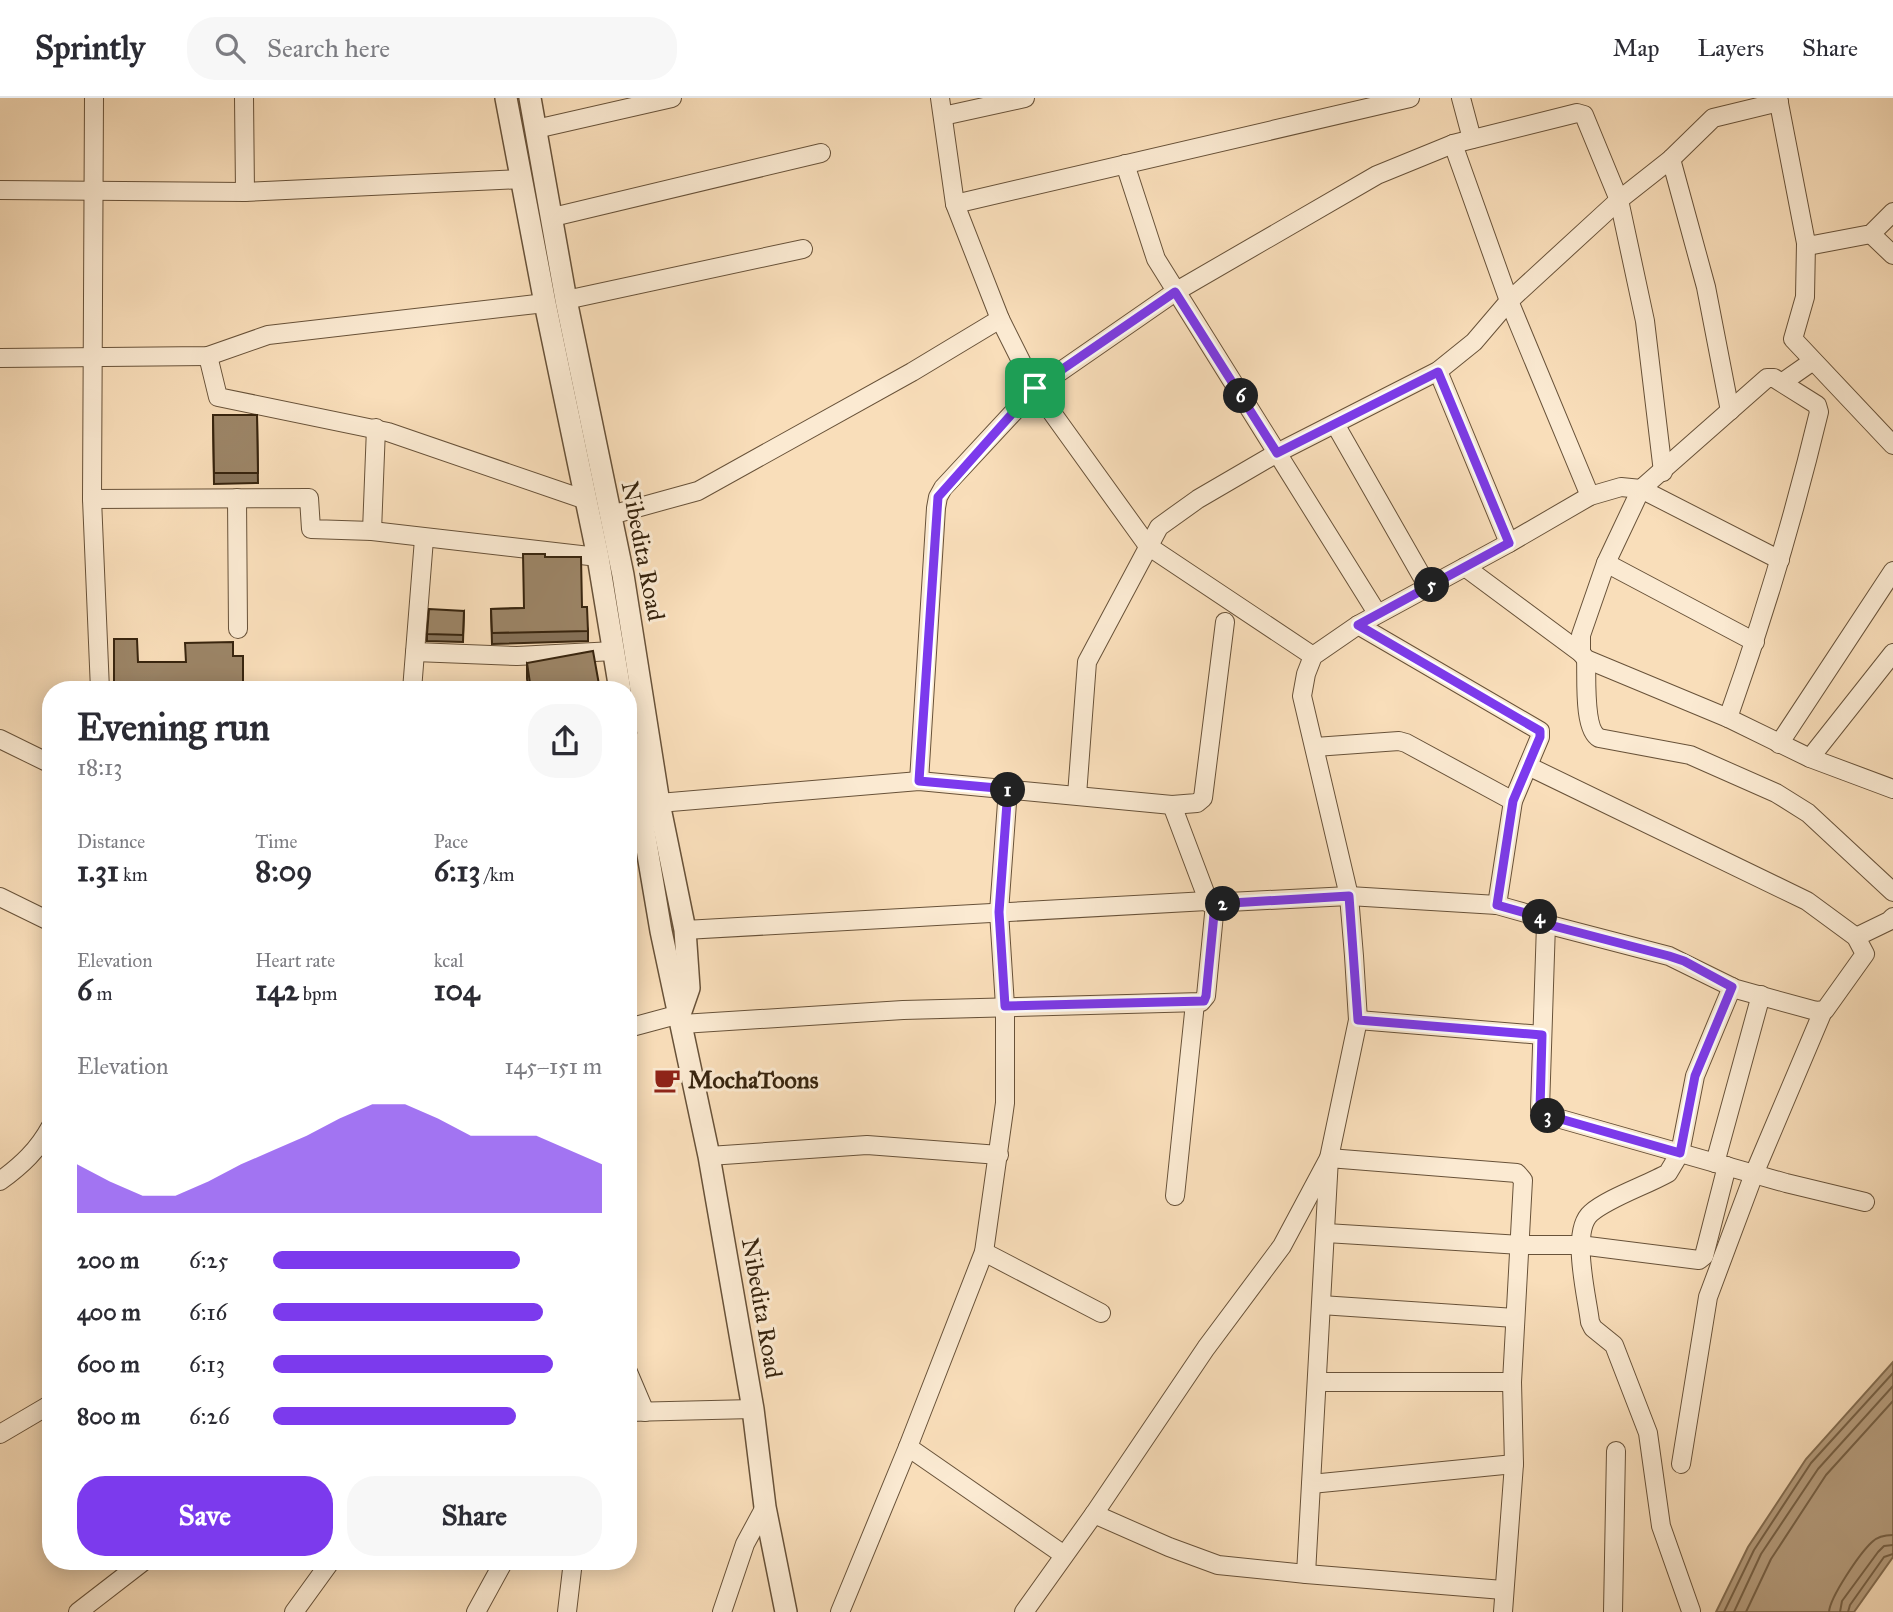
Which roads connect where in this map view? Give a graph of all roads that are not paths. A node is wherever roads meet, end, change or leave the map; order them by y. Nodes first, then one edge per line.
1 (94, 98) edge
2 (244, 98) edge
3 (506, 98) edge
4 (530, 98) edge
5 (672, 98) edge
6 (940, 98) edge
7 (1026, 98) edge
8 (1410, 98) edge
9 (1461, 98) edge
10 (1778, 100) edge
11 (943, 116) junction
12 (536, 129) junction
13 (1472, 139) junction
14 (1453, 144) junction
15 (821, 153) dead end
16 (1671, 159) junction
17 (1125, 164) junction
18 (522, 179) junction
19 (0, 190) edge
20 (93, 190) junction
21 (245, 192) junction
22 (1619, 200) junction
23 (955, 204) junction
24 (1893, 212) edge
25 (553, 217) junction
26 (1871, 234) junction
27 (1806, 243) junction
28 (803, 248) dead end
29 (1893, 255) edge
30 (1175, 292) junction
31 (566, 300) junction
32 (1509, 301) junction
33 (545, 303) junction
34 (1000, 319) junction
35 (208, 356) junction
36 (92, 357) junction
37 (0, 358) edge
38 (1813, 361) junction
39 (1438, 372) junction
40 (1783, 382) junction
41 (1035, 388) junction
42 (1730, 411) junction
43 (1335, 424) junction
44 (376, 428) junction
45 (1891, 438) edge
46 (1277, 453) junction
47 (1663, 472) junction
48 (1641, 489) junction
49 (1590, 496) junction
50 (237, 498) junction
51 (92, 499) junction
52 (586, 500) junction
53 (611, 515) junction
54 (372, 531) junction
55 (424, 539) junction
56 (1509, 543) junction
57 (1148, 546) junction
58 (598, 557) junction
59 (1780, 560) junction
60 (1606, 563) junction
61 (1465, 567) junction
62 (1893, 571) edge
63 (1428, 587) junction
64 (1377, 613) junction
65 (1225, 622) dead end
66 (1358, 625) junction
67 (238, 629) dead end
68 (1755, 642) junction
69 (614, 650) junction
70 (415, 652) junction
71 (1893, 653) edge
72 (1313, 656) junction
73 (1584, 656) junction
74 (100, 681) edge
75 (413, 681) edge
76 (619, 681) edge
77 (1728, 718) junction
78 (0, 739) edge
79 (1779, 744) junction
80 (1315, 747) junction
81 (1810, 758) junction
82 (42, 760) edge
83 (1528, 766) junction
84 (919, 781) junction
85 (1890, 783) edge
86 (637, 788) edge
87 (1008, 789) junction
88 (1077, 795) junction
89 (1513, 801) junction
90 (659, 803) junction
91 (1172, 805) junction
92 (1893, 892) edge
93 (1349, 896) junction
94 (0, 897) edge
95 (1211, 903) junction
96 (1497, 905) junction
97 (999, 912) junction
98 (1893, 917) edge
99 (42, 918) edge
100 (1546, 924) junction
101 (685, 930) junction
102 (1856, 937) junction
103 (1732, 987) junction
104 (1760, 995) junction
105 (1195, 1003) junction
106 (1005, 1006) junction
107 (1823, 1011) junction
108 (681, 1019) junction
109 (1358, 1020) junction
110 (637, 1026) edge
111 (1542, 1035) junction
112 (42, 1140) edge
113 (1680, 1153) junction
114 (999, 1155) junction
115 (709, 1156) junction
116 (1329, 1158) junction
117 (1721, 1165) junction
118 (1754, 1174) junction
119 (0, 1181) edge
120 (1175, 1196) dead end
121 (1865, 1202) dead end
122 (1325, 1233) junction
123 (1521, 1245) junction
124 (1580, 1245) junction
125 (984, 1252) junction
126 (1321, 1306) junction
127 (1101, 1313) dead end
128 (1515, 1318) junction
129 (1317, 1382) junction
130 (1512, 1382) junction
131 (42, 1409) edge
132 (753, 1409) junction
133 (637, 1412) edge
134 (0, 1434) edge
135 (908, 1447) junction
136 (1616, 1451) dead end
137 (1514, 1464) junction
138 (1681, 1464) dead end
139 (1311, 1484) junction
140 (765, 1507) junction
141 (1094, 1514) junction
142 (1064, 1555) junction
143 (132, 1570) edge
144 (324, 1570) edge
145 (499, 1570) edge
146 (571, 1570) edge
147 (1306, 1574) junction
148 (1503, 1590) junction
149 (1691, 1611) edge
150 (78, 1612) edge
151 (294, 1612) edge
152 (476, 1612) edge
153 (567, 1612) edge
154 (722, 1612) edge
155 (786, 1612) edge
156 (840, 1612) edge
157 (1024, 1612) edge
158 (1503, 1612) edge
159 (1613, 1612) edge

1 - 20 street
2 - 21 street
3 - 18 street, Nibedita Road
4 - 12 street, Nibedita Road
5 - 12 street
6 - 11 street
7 - 11 street
8 - 17 street
9 - 13 street
10 - 16 street
10 - 27 street
11 - 23 street
12 - 25 street, Nibedita Road
13 - 14 street
13 - 22 street
14 - 30 street
14 - 32 street
15 - 25 street
16 - 22 street
16 - 42 street
17 - 23 street
17 - 30 street
18 - 21 street
18 - 33 street, Nibedita Road
19 - 20 street
20 - 21 street
20 - 36 street
22 - 32 street
22 - 47 street
23 - 34 street
24 - 26 street
25 - 31 street, Nibedita Road
26 - 27 street
26 - 29 street
27 - 38 street
28 - 31 street
30 - 41 street
30 - 46 street
31 - 33 street
31 - 53 street, Nibedita Road
32 - 39 street
32 - 49 street
33 - 35 street
33 - 52 street, Nibedita Road
34 - 41 street
34 - 53 street
35 - 36 street
35 - 44 street
36 - 37 street
36 - 51 street
38 - 40 street
38 - 45 street
39 - 43 street
39 - 56 street
40 - 42 street
40 - 59 street
41 - 57 street
41 - 84 street
42 - 47 street
43 - 46 street
43 - 63 street
44 - 52 street
44 - 54 street
46 - 57 street
46 - 64 street
47 - 48 street
48 - 49 street
48 - 59 street
48 - 60 street
49 - 56 street
50 - 51 street
50 - 54 street
50 - 67 street
51 - 74 street
52 - 58 street, Nibedita Road
53 - 90 street, Nibedita Road
54 - 55 street
55 - 58 street
55 - 70 street
56 - 61 street
57 - 72 street
57 - 88 street
58 - 69 street, Nibedita Road
59 - 68 street
60 - 68 street
60 - 73 street
61 - 63 street
61 - 73 street
62 - 79 street
63 - 64 street
64 - 66 street
65 - 91 street
66 - 72 street
66 - 83 street
68 - 77 street
69 - 70 street
69 - 76 street, Nibedita Road
70 - 75 street
71 - 81 street
72 - 80 street
73 - 77 street
73 - 92 street
77 - 79 street
78 - 82 street
79 - 81 street
80 - 89 street
80 - 93 street
81 - 85 street
83 - 89 street
83 - 102 street
84 - 87 street
84 - 90 street
86 - 108 street, Nibedita Road
87 - 88 street
87 - 97 street
88 - 91 street
89 - 96 street
90 - 101 street, Nibedita Road
91 - 95 street
93 - 95 street
93 - 96 street
93 - 109 street
94 - 99 street
95 - 97 street
95 - 105 street
96 - 100 street
97 - 101 street
97 - 106 street
98 - 102 street
100 - 103 street
100 - 111 street
101 - 108 street, Nibedita Road
102 - 107 street
103 - 104 street
103 - 113 street
104 - 107 street
104 - 117 street
105 - 106 street
105 - 120 street
106 - 108 street
106 - 114 street
107 - 118 street
108 - 110 street
108 - 115 street, Nibedita Road
109 - 111 street
109 - 116 street
111 - 113 street
112 - 119 street
113 - 117 street
113 - 124 street
114 - 115 street
114 - 125 street
115 - 132 street, Nibedita Road
116 - 122 street
116 - 123 street
116 - 141 street
117 - 118 street
117 - 124 street
118 - 121 street
118 - 138 street
122 - 123 street
122 - 126 street
123 - 124 street
123 - 128 street
124 - 149 street
125 - 127 street
125 - 135 street
126 - 128 street
126 - 129 street
128 - 130 street
129 - 130 street
129 - 139 street
130 - 137 street
131 - 134 street
132 - 133 street
132 - 140 street, Nibedita Road
135 - 142 street
135 - 156 street
136 - 159 street
137 - 139 street
137 - 148 street
139 - 147 street
140 - 154 street
140 - 155 street, Nibedita Road
141 - 142 street
141 - 147 street
142 - 157 street
143 - 150 street
144 - 151 street
145 - 152 street
146 - 153 street
147 - 148 street
148 - 158 street

